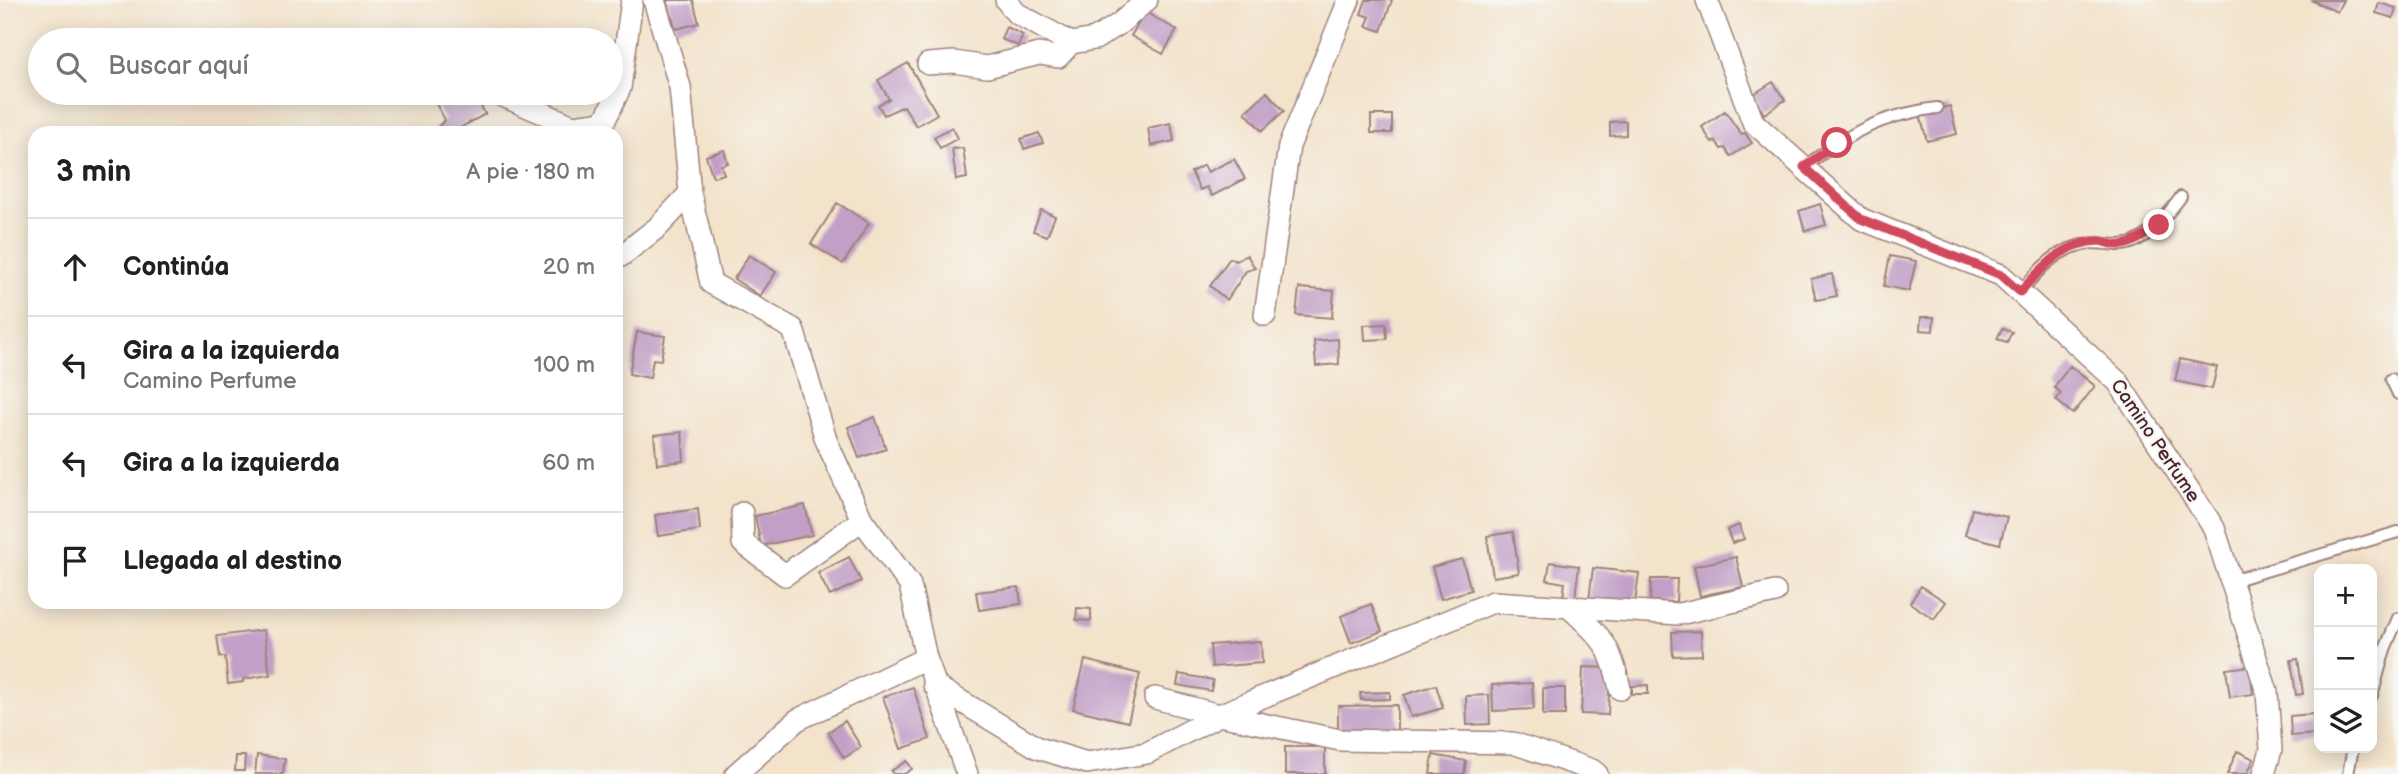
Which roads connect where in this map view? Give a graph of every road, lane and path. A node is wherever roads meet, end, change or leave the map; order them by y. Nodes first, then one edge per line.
1 (632, 0) edge
2 (654, 0) edge
3 (1006, 0) edge
4 (1147, 0) edge
5 (1349, 0) edge
6 (1707, 0) edge
7 (1071, 43) junction
8 (928, 64) dead end
9 (623, 66) edge
10 (524, 105) edge
11 (612, 105) edge
12 (1937, 108) dead end
13 (573, 126) edge
14 (573, 126) edge
15 (1804, 167) junction
16 (690, 193) junction
17 (2181, 197) dead end
18 (623, 254) edge
19 (2020, 292) junction
20 (1265, 315) dead end
21 (2391, 379) dead end
22 (2398, 394) edge
23 (742, 513) dead end
24 (862, 520) junction
25 (2398, 532) edge
26 (2231, 581) junction
27 (1775, 592) dead end
28 (1569, 607) junction
29 (2398, 618) edge
30 (926, 658) junction
31 (934, 685) junction
32 (1620, 689) dead end
33 (2374, 690) edge
34 (1155, 698) dead end
35 (1219, 715) junction
36 (2352, 753) edge
37 (736, 774) edge
38 (967, 774) edge
39 (1597, 774) edge
40 (2263, 774) edge
41 (2348, 774) edge

1 - 9 street
2 - 16 street
3 - 7 street
4 - 7 street
5 - 20 street
6 - 15 street, Camino Perfume
7 - 8 street
10 - 14 street
11 - 13 street
12 - 15 lane
15 - 19 street, Camino Perfume
16 - 18 street
16 - 24 street
17 - 19 lane
19 - 26 street, Camino Perfume
21 - 22 lane
23 - 24 street
24 - 30 street
25 - 26 lane
26 - 40 street, Camino Perfume
27 - 28 street
28 - 32 street
28 - 35 street
29 - 33 lane
30 - 31 street
30 - 37 street
31 - 35 street
31 - 38 street
34 - 35 street
35 - 39 street
36 - 41 lane

